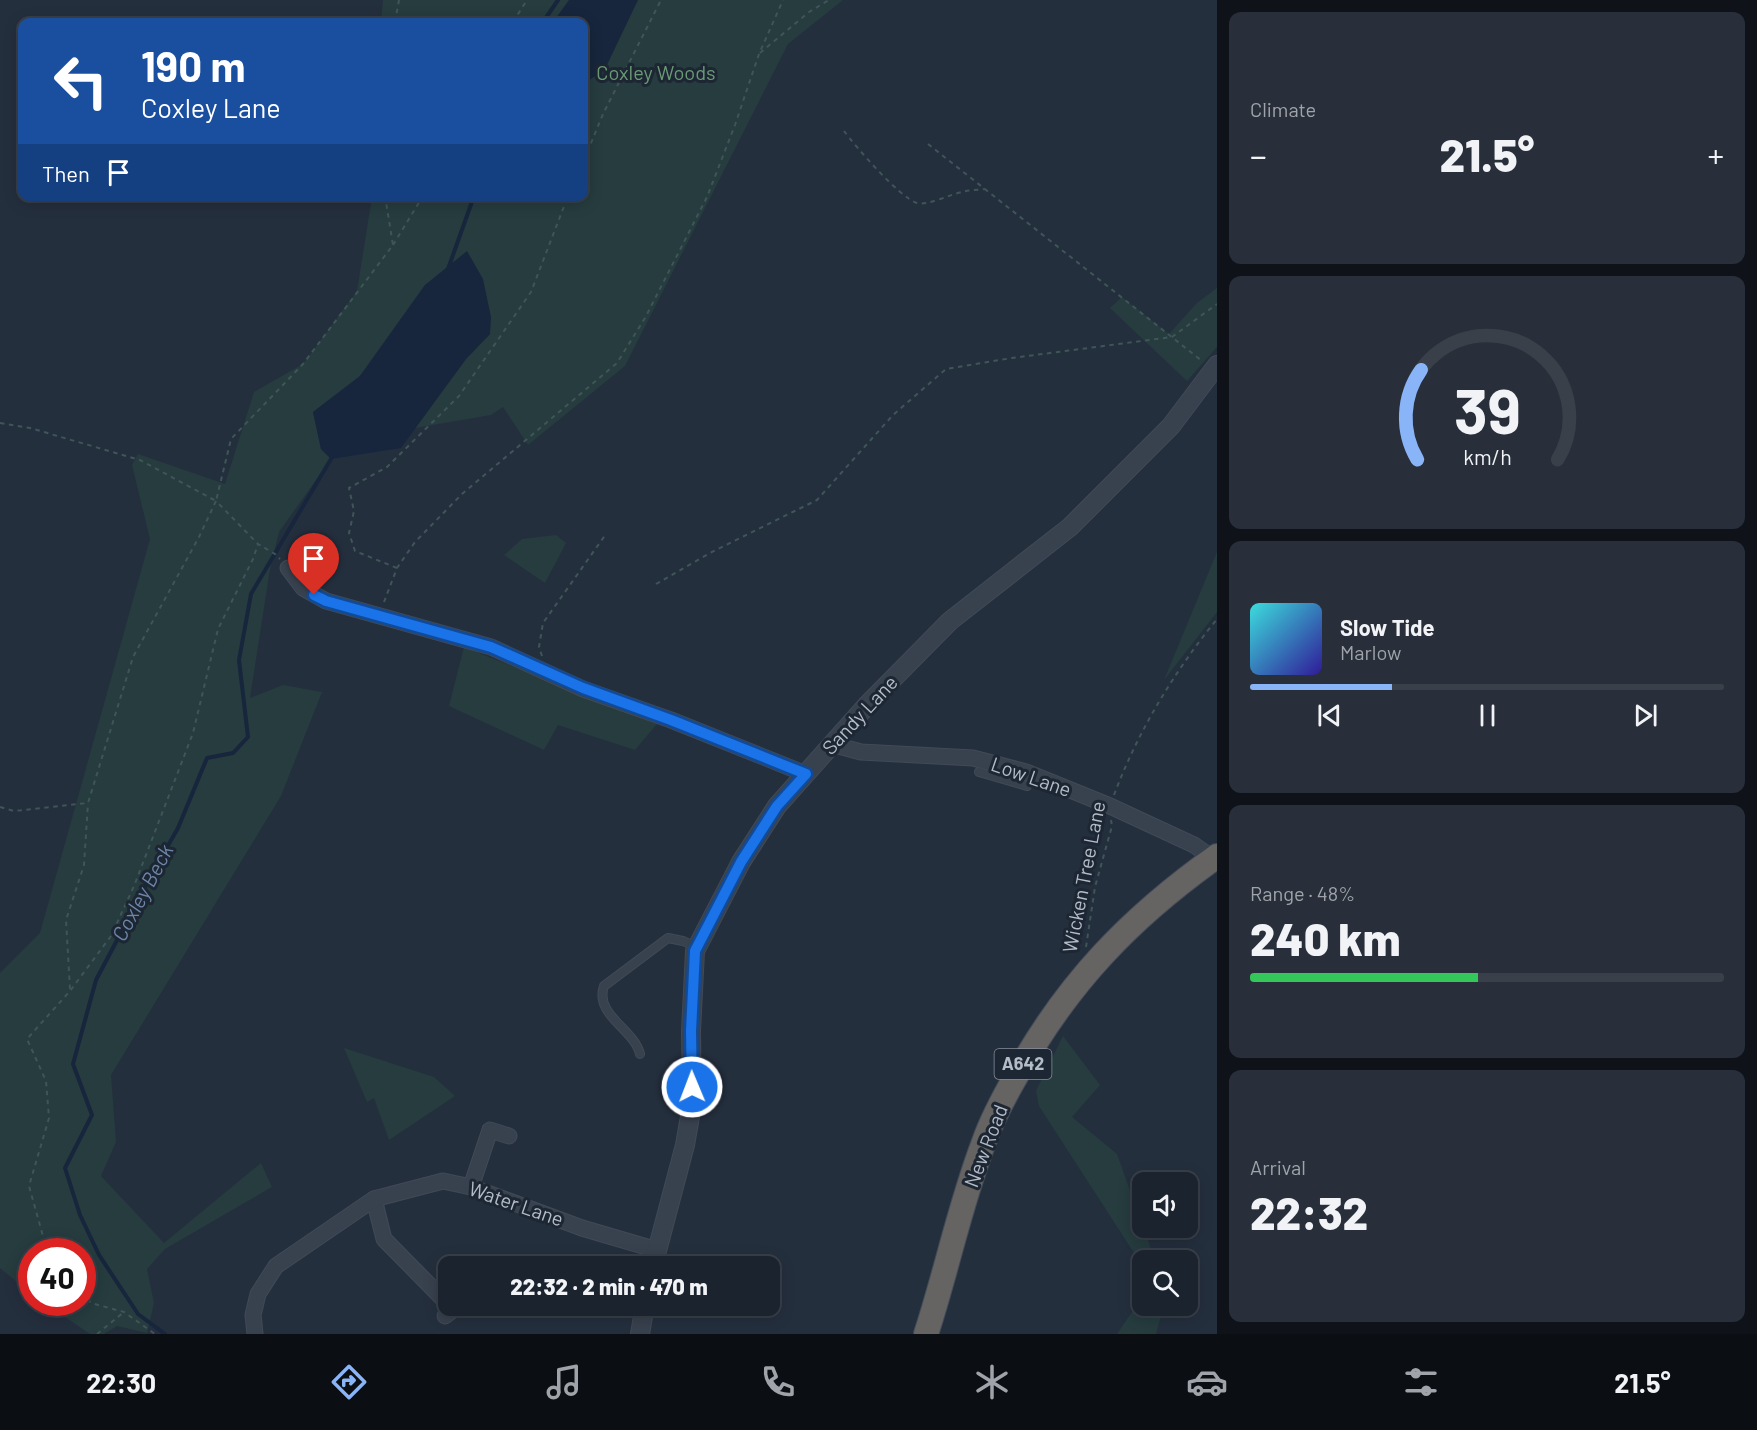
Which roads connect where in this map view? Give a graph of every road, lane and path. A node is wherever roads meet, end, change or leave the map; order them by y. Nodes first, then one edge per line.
1 (399, 0) edge
2 (527, 0) edge
3 (661, 0) edge
4 (783, 0) edge
5 (829, 0) edge
6 (396, 18) edge
7 (516, 18) edge
8 (759, 54) junction
9 (844, 132) dead end
10 (928, 144) dead end
11 (588, 150) edge
12 (985, 189) junction
13 (386, 201) edge
14 (420, 201) edge
15 (566, 201) edge
16 (393, 245) junction
17 (1217, 304) edge
18 (1172, 337) junction
19 (1215, 368) edge
20 (0, 423) edge
21 (216, 501) junction
22 (606, 534) dead end
23 (258, 544) junction
24 (288, 568) joint
25 (397, 568) junction
26 (656, 584) dead end
27 (379, 616) junction
28 (1217, 620) edge
29 (548, 673) junction
30 (831, 744) junction
31 (979, 772) dead end
32 (806, 774) junction
33 (1014, 775) junction
34 (1027, 786) dead end
35 (88, 803) junction
36 (1110, 806) junction
37 (0, 807) edge
38 (1215, 859) edge
39 (697, 947) junction
40 (1084, 953) dead end
41 (70, 991) junction
42 (640, 1054) dead end
43 (509, 1136) dead end
44 (471, 1187) junction
45 (374, 1199) junction
46 (43, 1238) edge
47 (650, 1256) edge
48 (656, 1256) edge
49 (438, 1294) edge
50 (96, 1304) edge
51 (124, 1312) junction
52 (643, 1316) edge
53 (97, 1334) edge
54 (155, 1334) edge
55 (255, 1334) edge
56 (640, 1334) edge
57 (926, 1334) edge

1 - 6 path
2 - 7 path
3 - 11 path
4 - 8 path
5 - 8 path
8 - 25 path
9 - 12 path
10 - 12 path
12 - 18 path
13 - 16 path
14 - 16 path
15 - 25 path
16 - 21 path
17 - 18 path
18 - 19 path
18 - 26 path
19 - 30 street, Sandy Lane
20 - 21 path
21 - 23 path
21 - 35 path
22 - 29 path
23 - 24 path
23 - 41 path
24 - 27 street
25 - 27 path
27 - 29 street
28 - 36 path, Wicken Tree Lane
29 - 32 street
30 - 32 street, Sandy Lane
30 - 33 street, Low Lane
31 - 33 lane
32 - 39 street, Sandy Lane
33 - 34 lane
33 - 36 street, Low Lane
35 - 37 path
35 - 41 path
36 - 38 street, Low Lane
36 - 40 path, Wicken Tree Lane
38 - 57 highway, New Road / A642
39 - 42 lane
39 - 48 street, Sandy Lane
41 - 46 path
43 - 44 street
44 - 45 street, Water Lane
44 - 47 street, Water Lane
45 - 49 street
45 - 55 street, Water Lane
50 - 51 path
51 - 53 path
51 - 54 path
52 - 56 street

